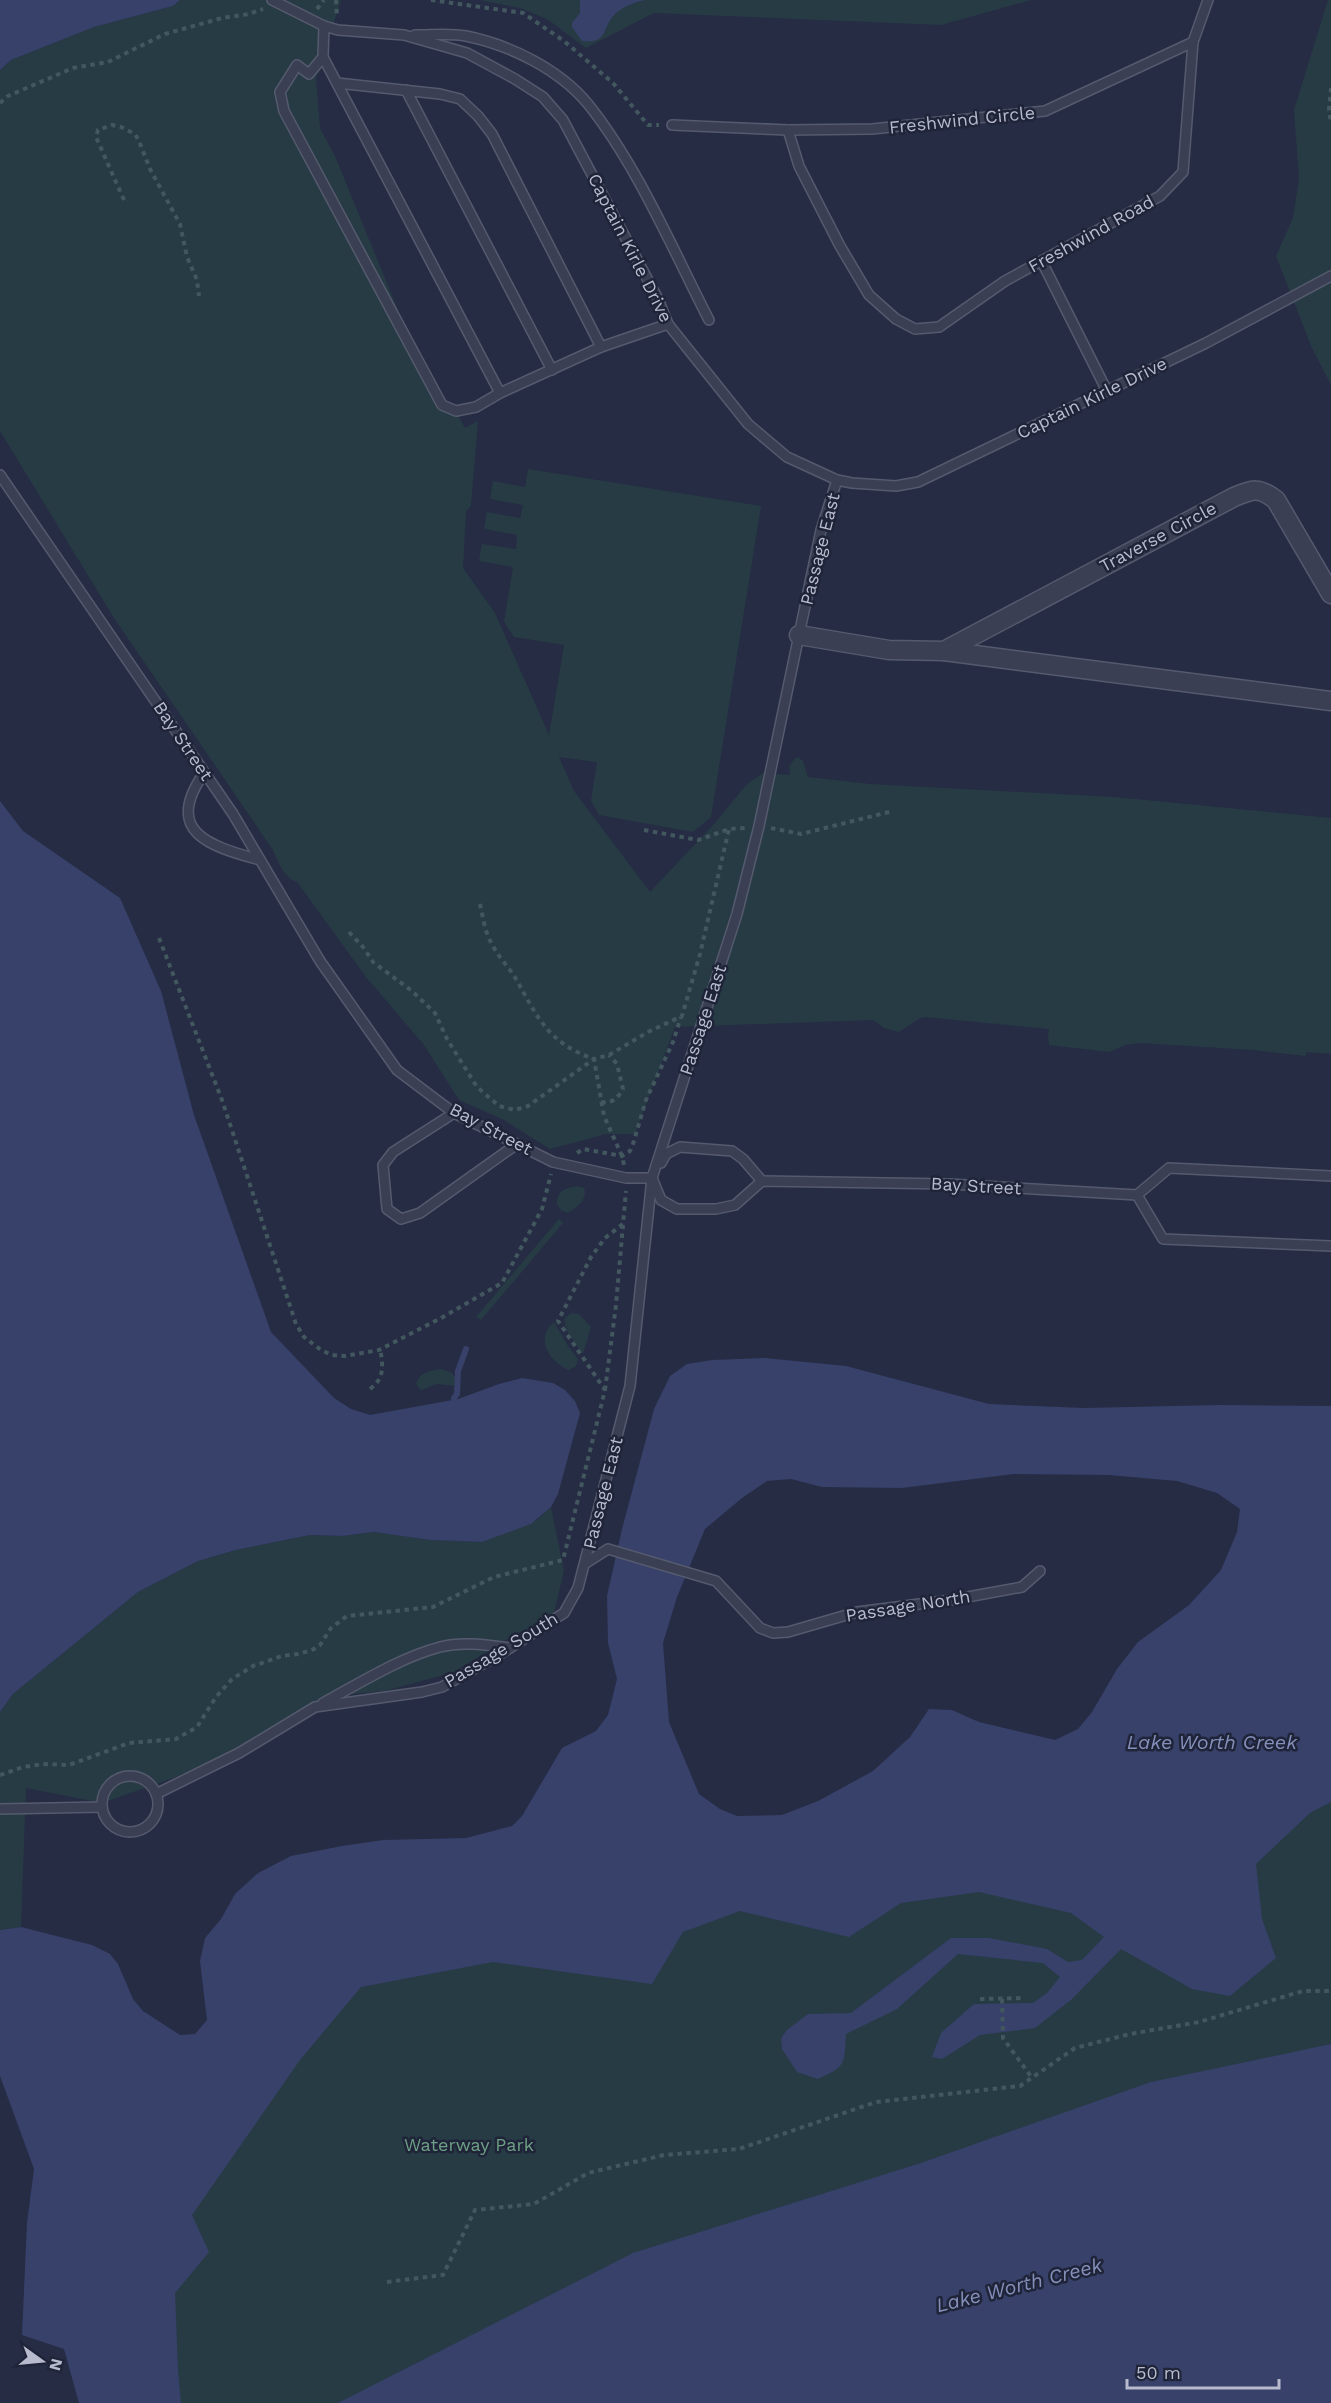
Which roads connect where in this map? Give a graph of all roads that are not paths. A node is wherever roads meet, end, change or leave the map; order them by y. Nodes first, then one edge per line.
1 (1208, 0) edge
2 (274, 2) edge
3 (324, 26) junction
4 (404, 36) junction
5 (1193, 42) junction
6 (323, 57) junction
7 (337, 83) junction
8 (406, 90) junction
9 (672, 125) road end
10 (788, 130) junction
11 (1042, 262) junction
12 (1331, 276) edge
13 (709, 320) dead end
14 (668, 324) junction
15 (601, 347) junction
16 (552, 370) junction
17 (1107, 391) junction
18 (500, 393) junction
19 (0, 475) edge
20 (837, 480) junction
21 (1331, 594) edge
22 (799, 635) junction
23 (945, 651) junction
24 (1331, 701) edge
25 (204, 773) junction
26 (260, 860) junction
27 (454, 1113) junction
28 (517, 1144) junction
29 (1331, 1176) edge
30 (652, 1178) junction
31 (762, 1181) junction
32 (1137, 1195) junction
33 (1331, 1246) edge
34 (586, 1563) junction
35 (1040, 1571) dead end
36 (510, 1648) junction
37 (315, 1707) junction
38 (156, 1794) junction
39 (102, 1808) junction
40 (0, 1809) edge

1 - 5 lane, Freshwind Road
2 - 3 lane, Captain Kirle Drive
3 - 4 lane, Captain Kirle Drive
3 - 6 lane
4 - 13 lane
4 - 14 lane, Captain Kirle Drive
5 - 10 lane, Freshwind Circle
5 - 11 lane, Freshwind Road
6 - 7 lane
6 - 18 lane
7 - 8 lane
7 - 18 lane
8 - 15 lane
8 - 16 lane
9 - 10 lane, Freshwind Circle
10 - 11 lane, Freshwind Road
11 - 17 lane
12 - 17 lane, Captain Kirle Drive
14 - 15 lane
14 - 20 lane, Captain Kirle Drive
15 - 16 lane
16 - 18 lane
17 - 20 lane, Captain Kirle Drive
19 - 25 lane, Bay Street
20 - 22 lane, Passage East
21 - 23 street, Traverse Circle
22 - 23 street, Traverse Circle
22 - 30 lane, Passage East
23 - 24 street, Traverse Circle
25 - 26 lane, Bay Street
25 - 26 lane
26 - 27 lane, Bay Street
27 - 28 lane, Bay Street
27 - 28 lane
28 - 30 lane, Bay Street
29 - 32 lane
30 - 31 lane
30 - 31 lane
30 - 34 lane, Passage East
31 - 32 lane, Bay Street
32 - 33 lane
34 - 35 lane, Passage North
34 - 36 lane, Passage South
36 - 37 lane, Passage South
36 - 37 lane
37 - 38 lane, Passage South
38 - 39 lane
38 - 39 lane
39 - 40 lane

